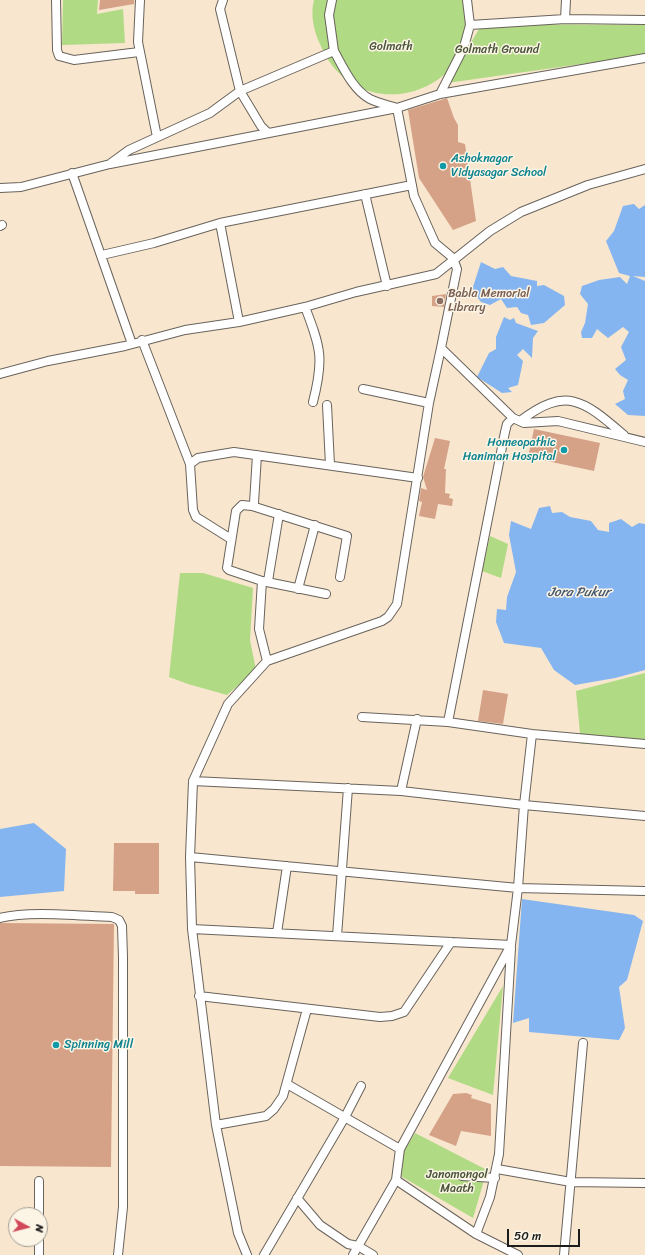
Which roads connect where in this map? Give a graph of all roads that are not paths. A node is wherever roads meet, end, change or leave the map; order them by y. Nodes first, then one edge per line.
1 (56, 0) edge
2 (140, 0) edge
3 (223, 0) edge
4 (332, 0) edge
5 (467, 0) edge
6 (566, 0) edge
7 (565, 19) junction
8 (645, 20) edge
9 (470, 25) junction
10 (334, 51) junction
11 (139, 52) junction
12 (645, 58) edge
13 (240, 91) junction
14 (440, 94) junction
15 (397, 108) junction
16 (268, 133) junction
17 (157, 137) junction
18 (110, 164) junction
19 (645, 169) edge
20 (72, 173) junction
21 (412, 185) junction
22 (0, 188) edge
23 (365, 194) junction
24 (220, 223) junction
25 (102, 255) junction
26 (453, 258) junction
27 (387, 286) junction
28 (305, 307) junction
29 (239, 322) junction
30 (142, 340) junction
31 (132, 344) junction
32 (440, 348) junction
33 (0, 374) edge
34 (363, 389) dead end
35 (313, 402) dead end
36 (429, 403) junction
37 (327, 406) dead end
38 (516, 420) junction
39 (626, 437) junction
40 (645, 442) edge
41 (257, 454) junction
42 (190, 464) junction
43 (330, 465) junction
44 (418, 478) junction
45 (252, 506) junction
46 (279, 514) junction
47 (315, 525) junction
48 (231, 539) junction
49 (340, 577) dead end
50 (265, 581) junction
51 (298, 589) junction
52 (326, 594) dead end
53 (267, 661) junction
54 (362, 717) dead end
55 (417, 720) junction
56 (448, 722) junction
57 (532, 734) junction
58 (645, 744) edge
59 (193, 781) junction
60 (348, 788) junction
61 (401, 791) junction
62 (524, 805) junction
63 (645, 816) edge
64 (190, 857) junction
65 (287, 866) junction
66 (341, 871) junction
67 (518, 888) junction
68 (645, 891) edge
69 (0, 918) edge
70 (192, 929) junction
71 (277, 933) junction
72 (337, 936) junction
73 (451, 942) junction
74 (511, 945) junction
75 (199, 996) junction
76 (307, 1009) junction
77 (583, 1043) dead end
78 (287, 1084) junction
79 (361, 1086) dead end
80 (345, 1117) junction
81 (216, 1125) junction
82 (400, 1149) junction
83 (497, 1169) junction
84 (462, 1176) dead end
85 (495, 1178) junction
86 (396, 1180) junction
87 (39, 1181) dead end
88 (571, 1182) junction
89 (645, 1183) edge
90 (297, 1198) junction
91 (39, 1207) edge
92 (476, 1234) junction
93 (358, 1246) junction
94 (118, 1255) edge
95 (247, 1255) edge
96 (264, 1255) edge
97 (353, 1255) edge
98 (373, 1255) edge
99 (518, 1255) edge
100 (564, 1255) edge

1 - 11 street
2 - 11 street
3 - 13 street
4 - 10 street
5 - 9 street
6 - 7 street
7 - 8 street
7 - 9 street
9 - 14 street
10 - 13 street
10 - 15 street
11 - 17 street
12 - 14 street
13 - 16 street
13 - 17 street
14 - 15 street
15 - 16 street
15 - 21 street
16 - 18 street
17 - 18 street
18 - 20 street
19 - 26 street
20 - 22 street
20 - 25 street
21 - 23 street
21 - 26 street
23 - 24 street
23 - 27 street
24 - 25 street
24 - 29 street
25 - 31 street
26 - 27 street
26 - 32 street
27 - 28 street
28 - 29 street
28 - 35 street
29 - 30 street
30 - 31 street
30 - 42 street
31 - 33 street
32 - 36 street
32 - 38 street
34 - 36 street
36 - 44 street
37 - 43 street
38 - 39 street
38 - 39 street
38 - 56 street
39 - 40 street
41 - 42 street
41 - 43 street
41 - 45 street
42 - 48 street
43 - 44 street
44 - 53 street
45 - 46 street
45 - 48 street
46 - 47 street
46 - 50 street
47 - 49 street
47 - 51 street
48 - 50 street
50 - 51 street
50 - 53 street
51 - 52 street
53 - 59 street
54 - 55 street
55 - 56 street
55 - 61 street
56 - 57 street
57 - 58 street
57 - 62 street
59 - 60 street
59 - 64 street
60 - 61 street
60 - 66 street
61 - 62 street
62 - 63 street
62 - 67 street
64 - 65 street
64 - 70 street
65 - 66 street
65 - 71 street
66 - 67 street
66 - 72 street
67 - 68 street
67 - 74 street
69 - 94 street
70 - 71 street
70 - 75 street
71 - 72 street
72 - 73 street
73 - 74 street
73 - 76 street
74 - 82 street
74 - 83 street
75 - 76 street
75 - 81 street
76 - 78 street
77 - 88 street
78 - 80 street
78 - 81 street
79 - 80 street
80 - 82 street
80 - 90 street
81 - 95 street
82 - 86 street
83 - 85 street
83 - 88 street
84 - 85 street
85 - 92 street
86 - 92 street
86 - 93 street
87 - 91 street
88 - 89 street
88 - 100 street
90 - 93 street
90 - 96 street
92 - 99 street
93 - 97 street
93 - 98 street

